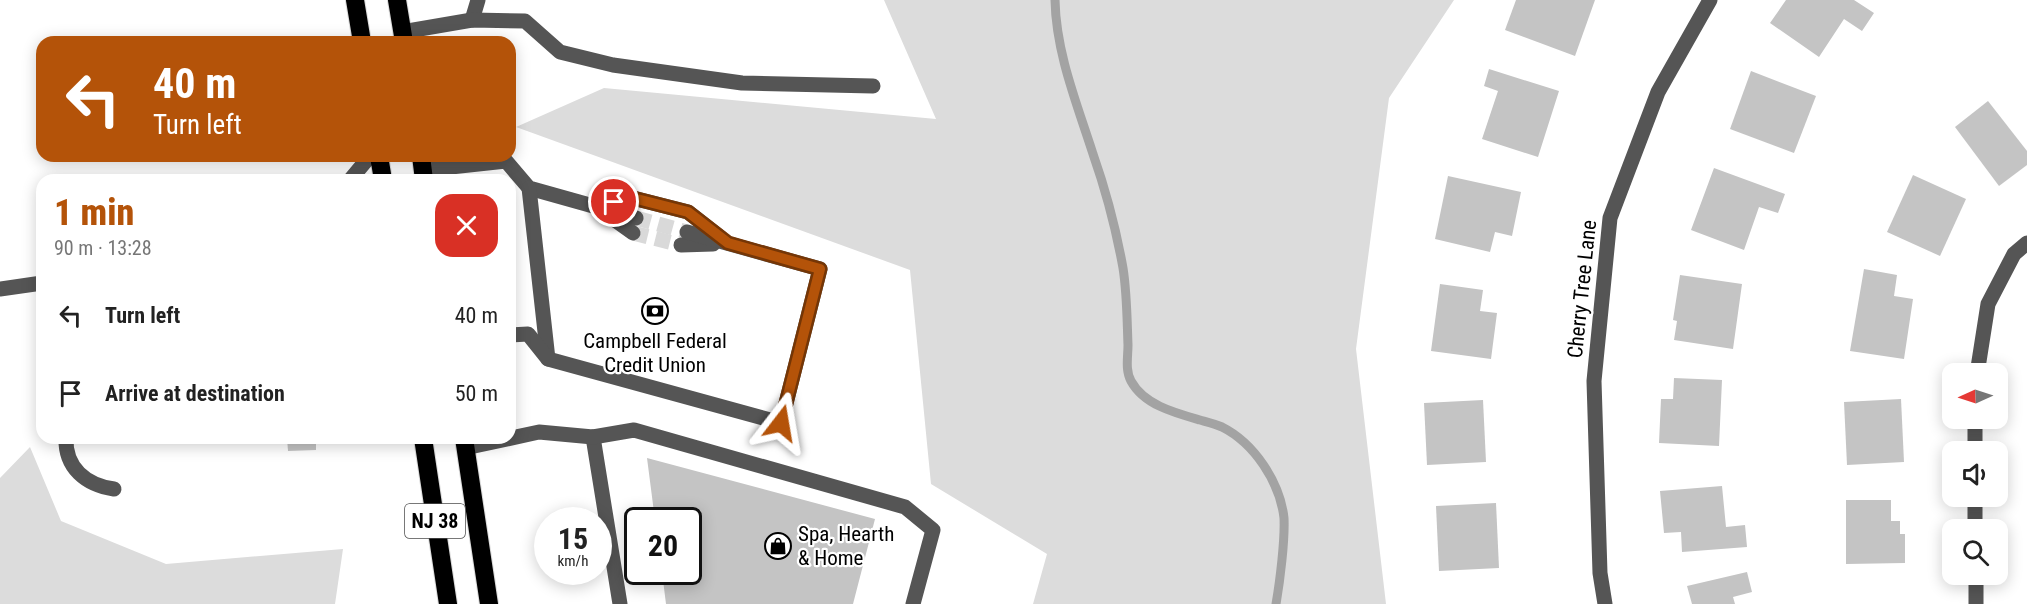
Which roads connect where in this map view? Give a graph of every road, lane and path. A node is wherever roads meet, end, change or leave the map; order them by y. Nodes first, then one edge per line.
1 (355, 0) edge
2 (397, 0) edge
3 (478, 0) edge
4 (1710, 0) edge
5 (472, 20) junction
6 (361, 36) edge
7 (403, 36) edge
8 (407, 36) edge
9 (873, 86) dead end
10 (365, 162) edge
11 (496, 162) edge
12 (507, 162) edge
13 (423, 169) edge
14 (355, 174) edge
15 (529, 188) junction
16 (595, 206) junction
17 (635, 225) tunnel mouth
18 (684, 238) tunnel mouth
19 (728, 243) junction
20 (2027, 243) edge
21 (36, 284) edge
22 (0, 289) edge
23 (516, 335) edge
24 (548, 359) junction
25 (1979, 363) edge
26 (516, 435) edge
27 (593, 437) junction
28 (66, 444) edge
29 (424, 444) edge
30 (464, 444) edge
31 (114, 489) dead end
32 (1976, 585) edge
33 (448, 604) edge
34 (489, 604) edge
35 (620, 604) edge
36 (913, 604) edge
37 (1605, 604) edge
38 (1976, 604) edge

1 - 6 highway
2 - 7 highway
3 - 5 street
4 - 37 street, Cherry Tree Lane
5 - 8 street
5 - 9 street
10 - 14 street
11 - 13 street
12 - 15 street
15 - 16 street
15 - 24 street
16 - 17 street
16 - 19 street
18 - 19 street
19 - 24 street
20 - 25 street
21 - 22 street
23 - 24 street
26 - 27 street
27 - 35 street
27 - 36 street
28 - 31 street
29 - 33 highway, NJ 38
30 - 34 highway, NJ 38
32 - 38 street

